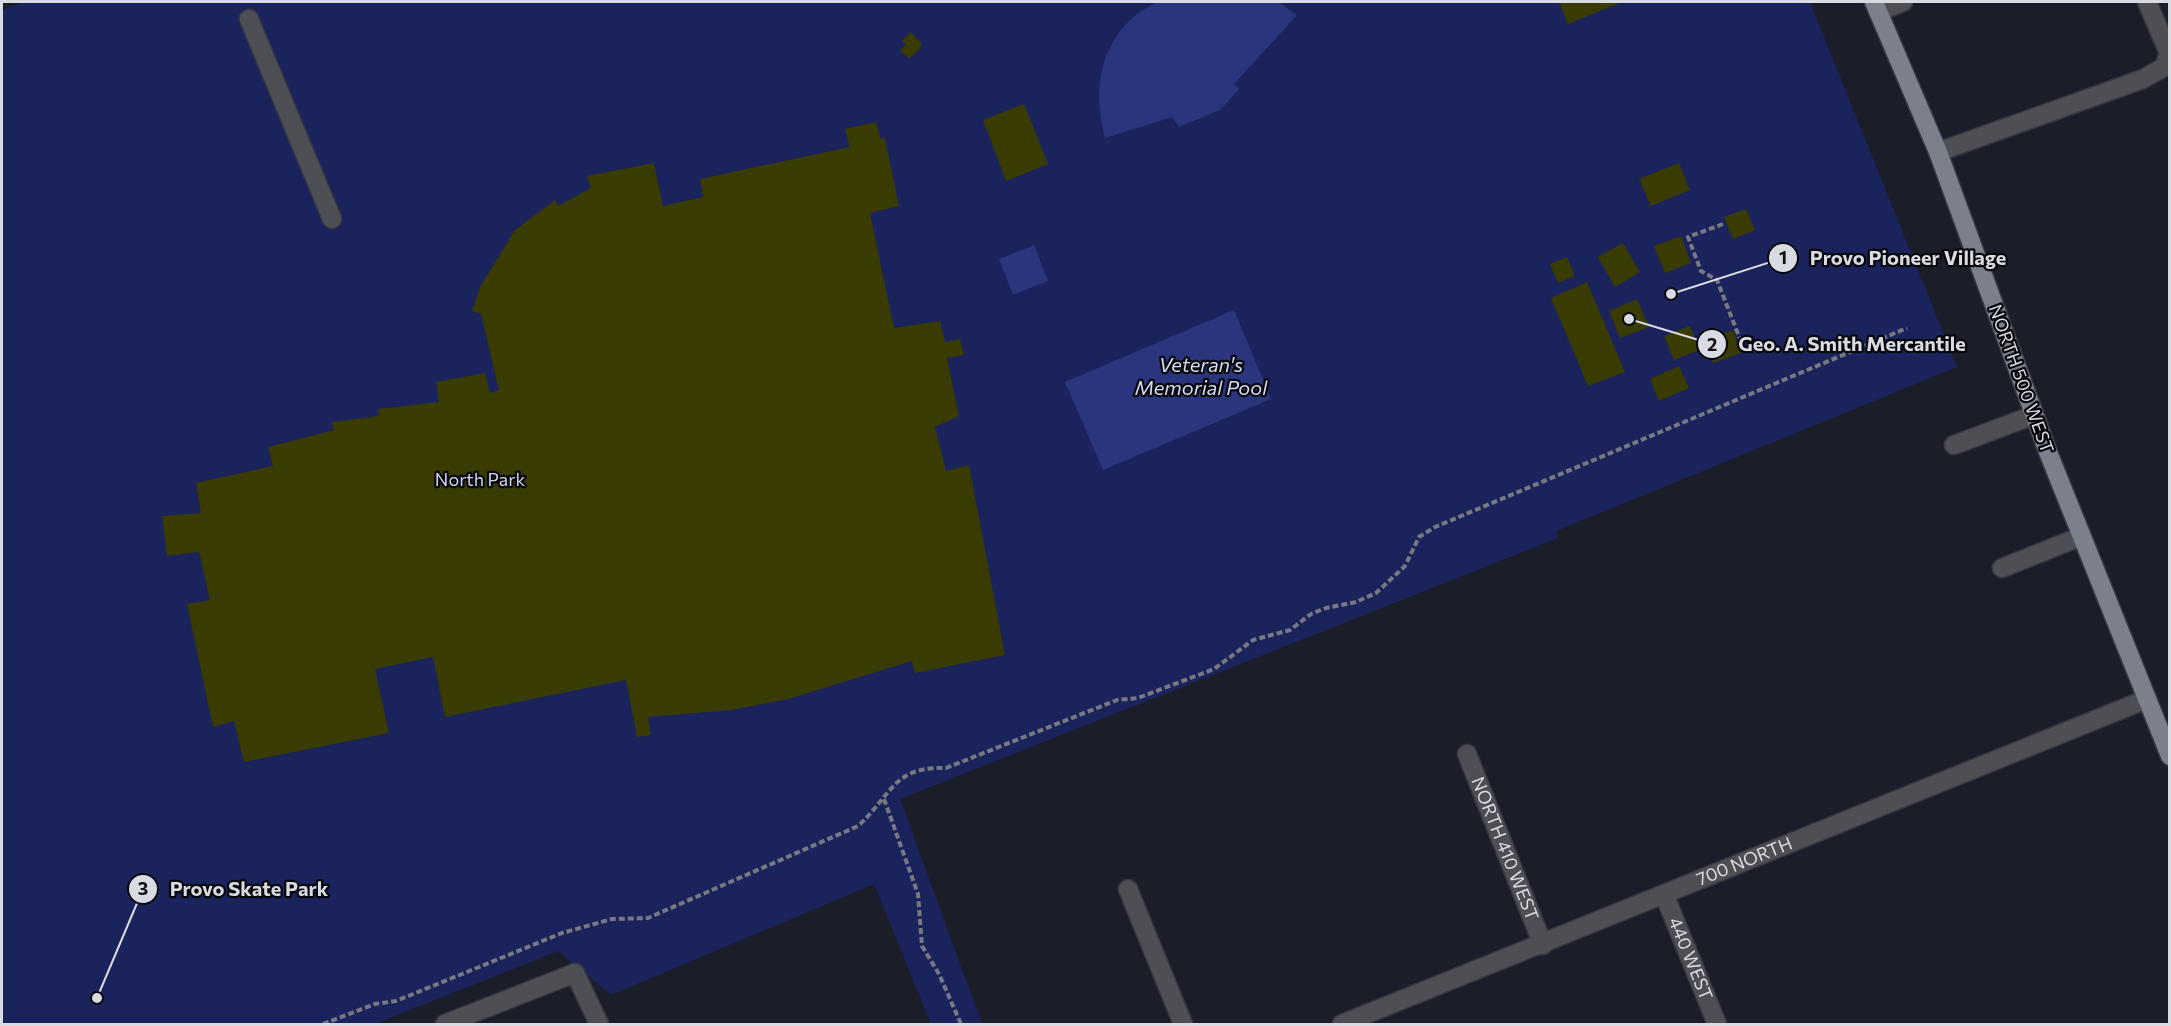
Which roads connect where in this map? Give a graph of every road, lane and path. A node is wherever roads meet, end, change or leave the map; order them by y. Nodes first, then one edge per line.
1 (1903, 2) edge
2 (2146, 2) edge
3 (1876, 7) edge
4 (249, 20) dead end
5 (1938, 152) junction
6 (332, 219) dead end
7 (1723, 224) dead end
8 (1907, 328) dead end
9 (1745, 351) dead end
10 (2034, 415) junction
11 (1954, 445) dead end
12 (2082, 536) junction
13 (2002, 568) dead end
14 (2147, 699) junction
15 (1467, 754) dead end
16 (2169, 756) edge
17 (884, 798) junction
18 (1128, 890) dead end
19 (1664, 894) junction
20 (1543, 945) junction
21 (323, 1024) edge
22 (445, 1024) edge
23 (599, 1024) edge
24 (961, 1024) edge
25 (1183, 1024) edge
26 (1342, 1024) edge
27 (1717, 1024) edge

1 - 3 street
2 - 5 street
3 - 5 main road, NORTH 500 WEST
4 - 6 street
5 - 10 main road, NORTH 500 WEST
7 - 9 path
8 - 17 path
10 - 11 street
10 - 12 main road, NORTH 500 WEST
12 - 13 street
12 - 14 main road, NORTH 500 WEST
14 - 16 main road, NORTH 500 WEST
14 - 19 street, 700 NORTH
15 - 20 street, NORTH 410 WEST
17 - 21 path
17 - 24 path
18 - 25 street
19 - 20 street, 700 NORTH
19 - 27 street, 440 WEST
20 - 26 street, 700 NORTH
22 - 23 street

